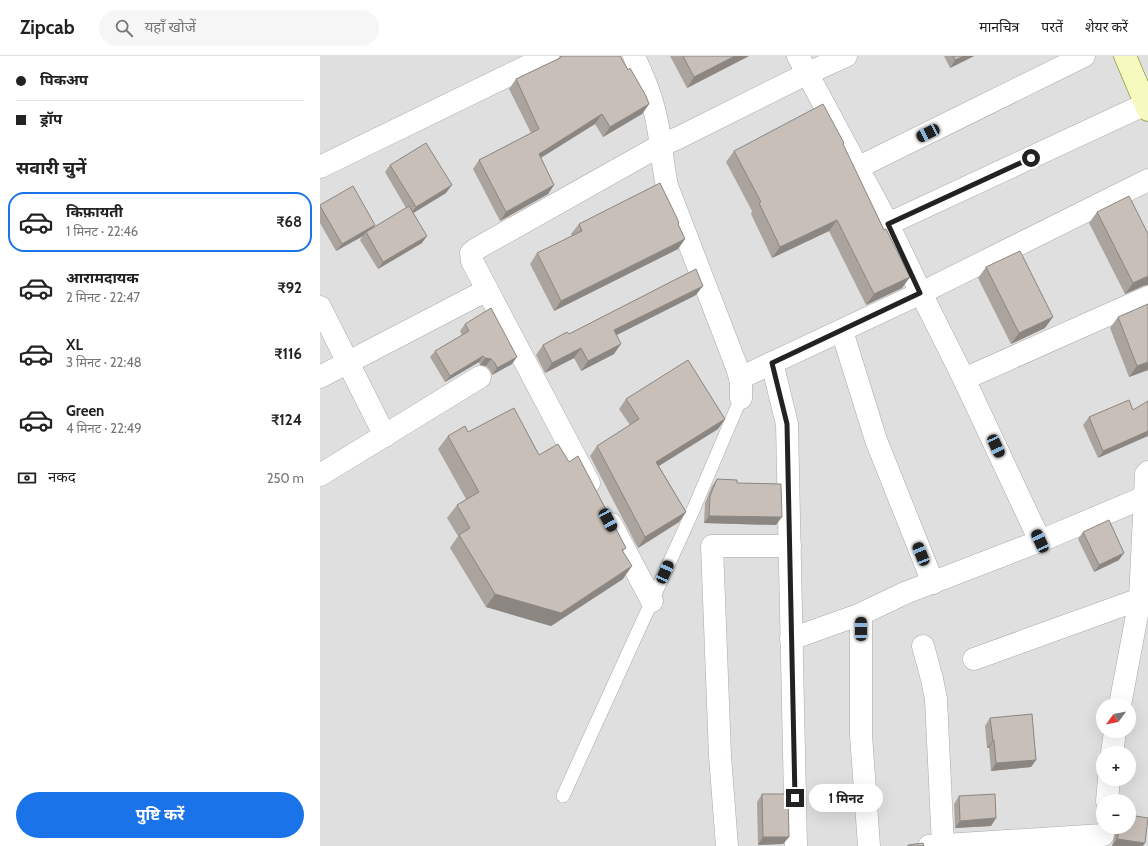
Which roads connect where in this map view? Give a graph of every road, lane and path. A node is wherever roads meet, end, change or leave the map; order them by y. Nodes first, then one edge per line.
1 (634, 56) edge
2 (846, 56) edge
3 (1084, 56) edge
4 (1125, 56) edge
5 (540, 58) edge
6 (803, 65) edge
7 (1147, 106) edge
8 (661, 145) junction
9 (320, 167) edge
10 (858, 168) junction
11 (1148, 180) edge
12 (888, 224) junction
13 (487, 290) junction
14 (920, 293) junction
15 (1148, 297) edge
16 (320, 308) edge
17 (842, 331) junction
18 (347, 362) junction
19 (772, 363) junction
20 (320, 377) edge
21 (480, 377) dead end
22 (964, 379) junction
23 (741, 388) junction
24 (385, 436) junction
25 (1148, 472) edge
26 (320, 476) edge
27 (1145, 497) junction
28 (1040, 541) junction
29 (790, 546) junction
30 (933, 583) junction
31 (1140, 600) junction
32 (652, 601) junction
33 (861, 614) junction
34 (791, 639) junction
35 (923, 646) dead end
36 (974, 659) dead end
37 (1121, 698) edge
38 (563, 796) dead end
39 (1103, 836) edge
40 (938, 845) edge
41 (727, 846) edge
42 (796, 846) edge
43 (868, 846) edge

1 - 8 street
2 - 6 street
3 - 10 street
4 - 7 street
5 - 9 street
6 - 8 street
6 - 10 street
7 - 12 street
8 - 13 street
8 - 23 street
10 - 12 street
11 - 14 street
12 - 14 street
13 - 18 street
13 - 32 street
14 - 17 street
14 - 22 street
15 - 22 street
16 - 18 street
17 - 19 street
17 - 30 street
18 - 20 street
18 - 24 street
19 - 23 street
19 - 29 street
21 - 24 street
22 - 28 street
23 - 32 lane
24 - 26 street
25 - 27 street
27 - 28 street
27 - 31 street
28 - 30 street
29 - 34 street
29 - 41 street
30 - 33 street
31 - 36 street
31 - 37 street
32 - 38 lane
33 - 34 street
33 - 43 street
34 - 42 street
35 - 40 street
39 - 40 street

